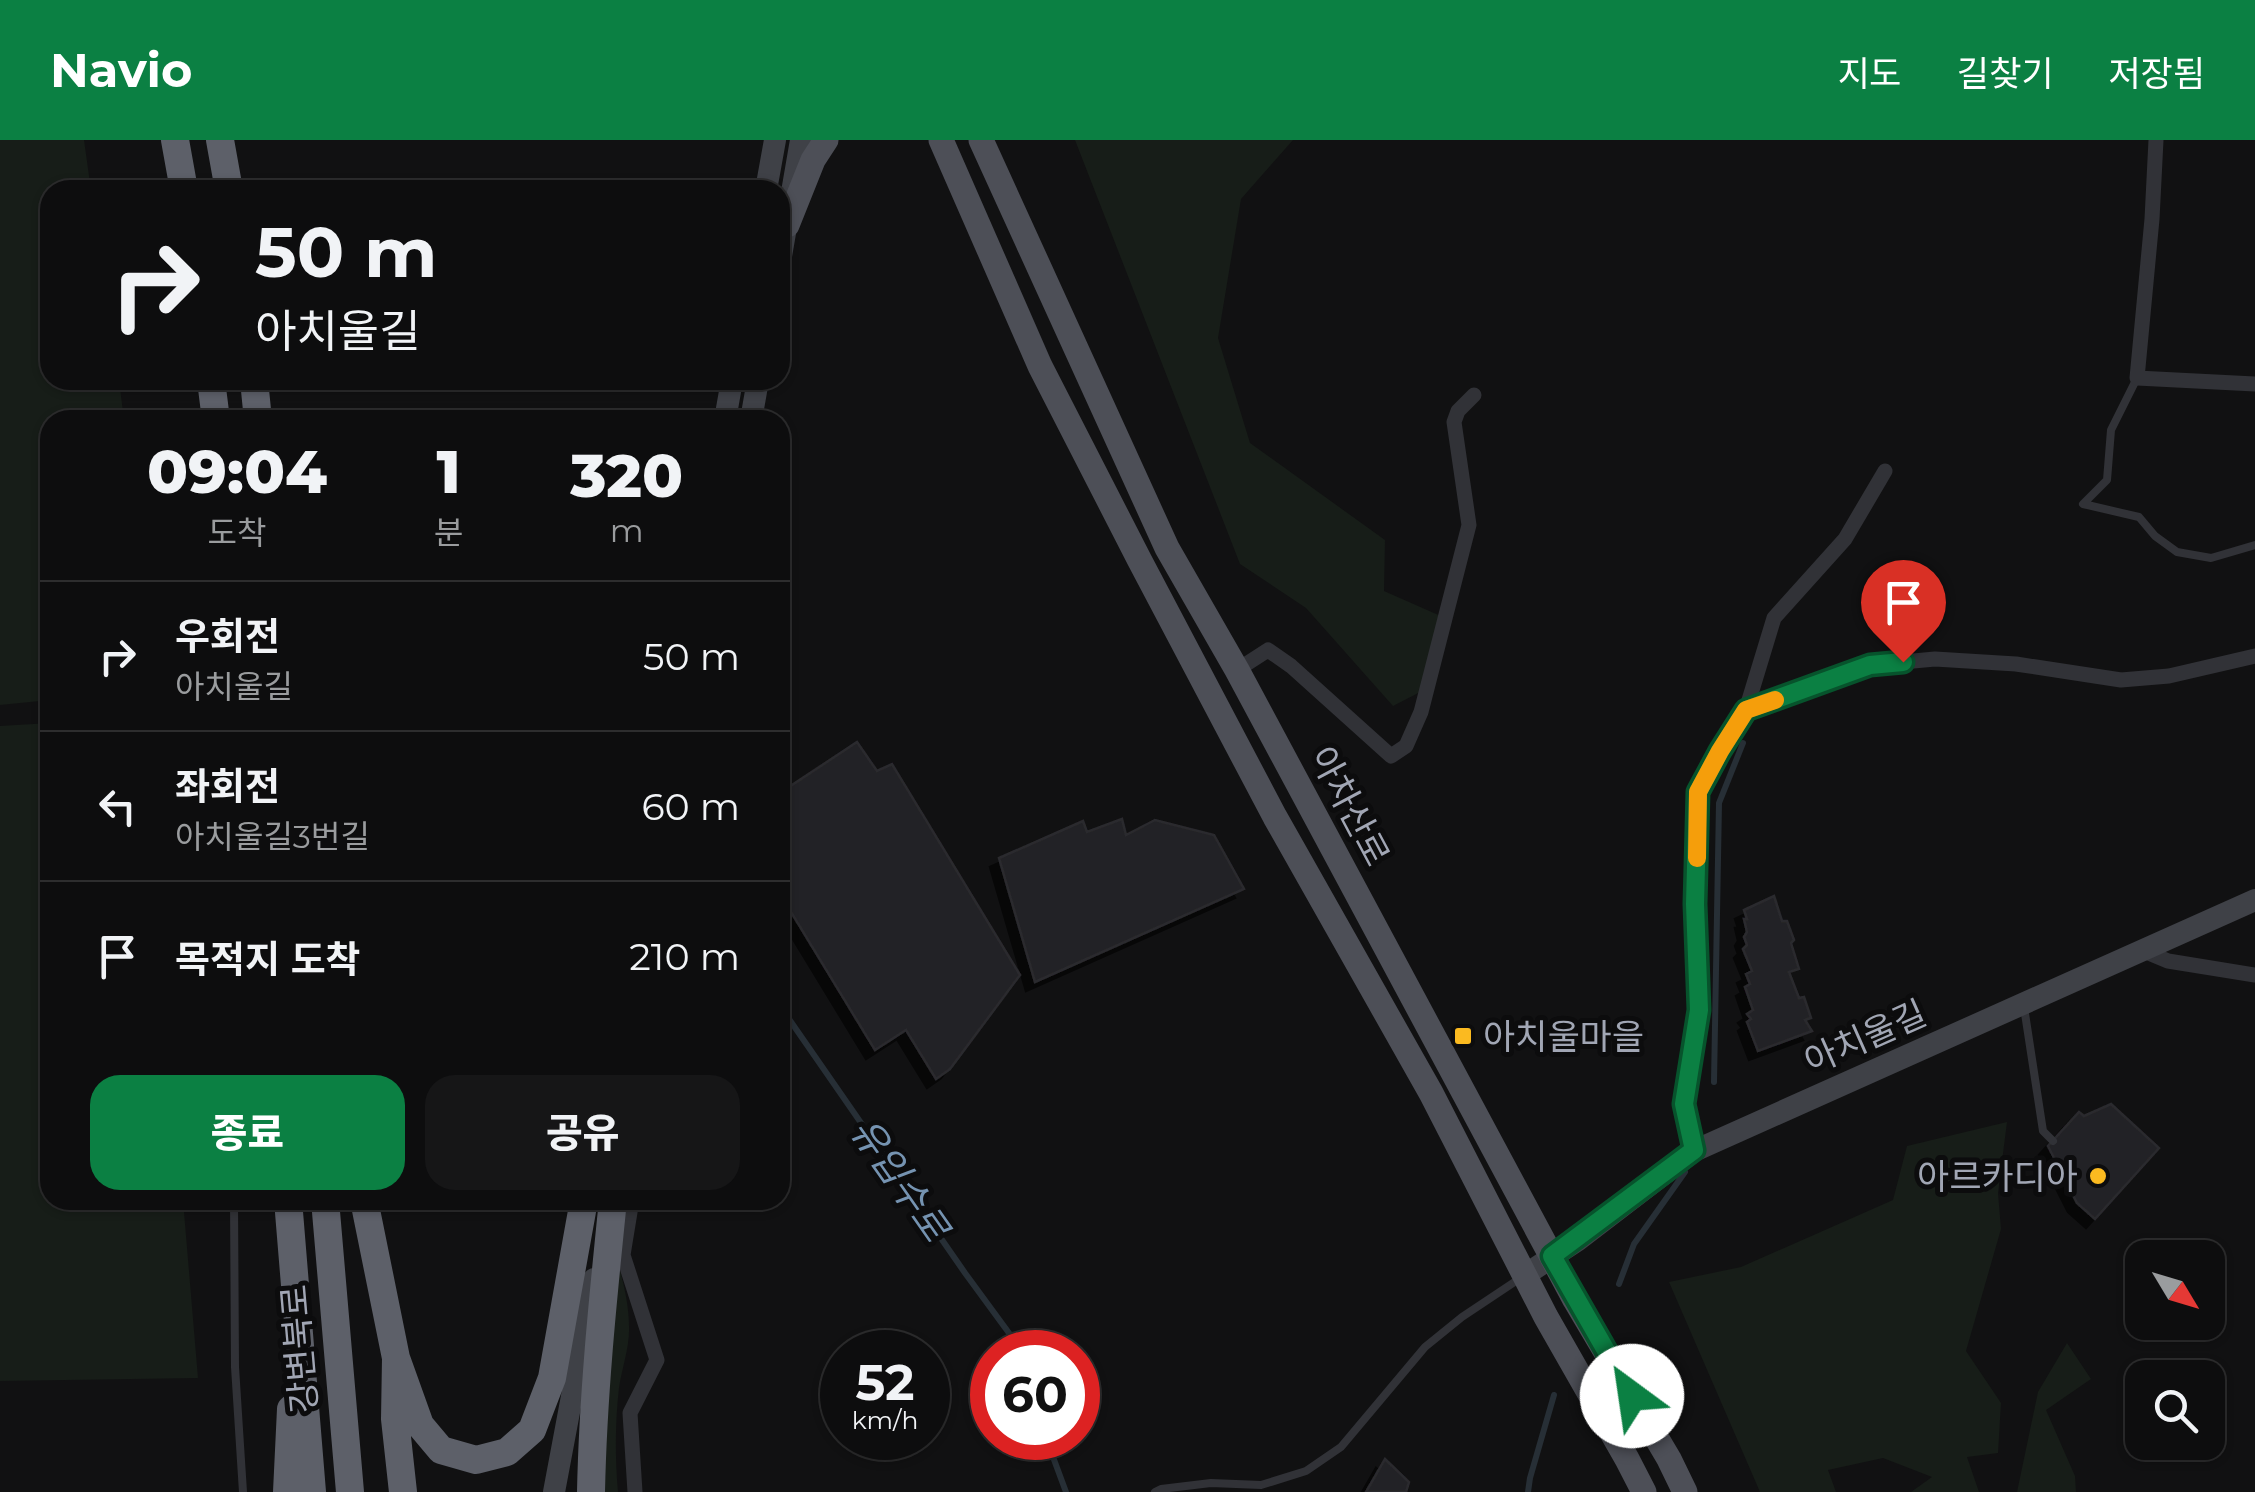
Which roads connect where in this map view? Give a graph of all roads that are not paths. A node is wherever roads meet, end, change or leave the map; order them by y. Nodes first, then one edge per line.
1 (175, 140) edge
2 (220, 140) edge
3 (776, 140) edge
4 (802, 140) edge
5 (826, 140) edge
6 (941, 140) edge
7 (981, 140) edge
8 (2156, 140) edge
9 (182, 180) edge
10 (227, 180) edge
11 (768, 180) edge
12 (790, 208) edge
13 (790, 218) edge
14 (2137, 378) junction
15 (2255, 384) edge
16 (1474, 395) dead end
17 (1885, 471) dead end
18 (2255, 545) edge
19 (2255, 656) edge
20 (1237, 670) junction
21 (1746, 710) junction
22 (2255, 900) edge
23 (2144, 950) junction
24 (2255, 975) edge
25 (2024, 1003) junction
26 (2053, 1141) dead end
27 (1694, 1150) junction
28 (234, 1210) edge
29 (289, 1210) edge
30 (326, 1210) edge
31 (366, 1210) edge
32 (582, 1210) edge
33 (608, 1210) edge
34 (609, 1210) edge
35 (631, 1210) edge
36 (1552, 1256) junction
37 (1525, 1275) junction
38 (296, 1298) junction
39 (396, 1358) junction
40 (395, 1419) junction
41 (244, 1492) edge
42 (287, 1492) edge
43 (312, 1492) edge
44 (350, 1492) edge
45 (402, 1492) edge
46 (418, 1492) edge
47 (554, 1492) edge
48 (591, 1492) edge
49 (635, 1492) edge
50 (1155, 1492) edge
51 (1644, 1492) edge
52 (1685, 1492) edge

1 - 9 highway
2 - 10 highway
3 - 11 street
4 - 12 street
5 - 13 main road
6 - 37 main road, 아차산로
7 - 20 main road, 아차산로
8 - 14 street
14 - 15 street
14 - 18 lane
16 - 20 street
17 - 21 street
19 - 21 street
20 - 36 main road, 아차산로
21 - 27 street
22 - 23 street, 아치울길
23 - 24 street
23 - 25 street, 아치울길
25 - 26 lane
25 - 27 street, 아치울길
27 - 36 street, 아치울길
28 - 41 lane
29 - 38 highway, 강변북로
30 - 44 highway, 강변북로
31 - 39 highway
32 - 39 highway
33 - 47 street
34 - 48 highway
35 - 49 street
36 - 37 street, 아치울길
36 - 52 main road, 아차산로
37 - 50 lane
37 - 51 main road, 아차산로
38 - 42 highway
38 - 43 highway, 강변북로
39 - 40 highway
40 - 45 highway
40 - 46 highway

